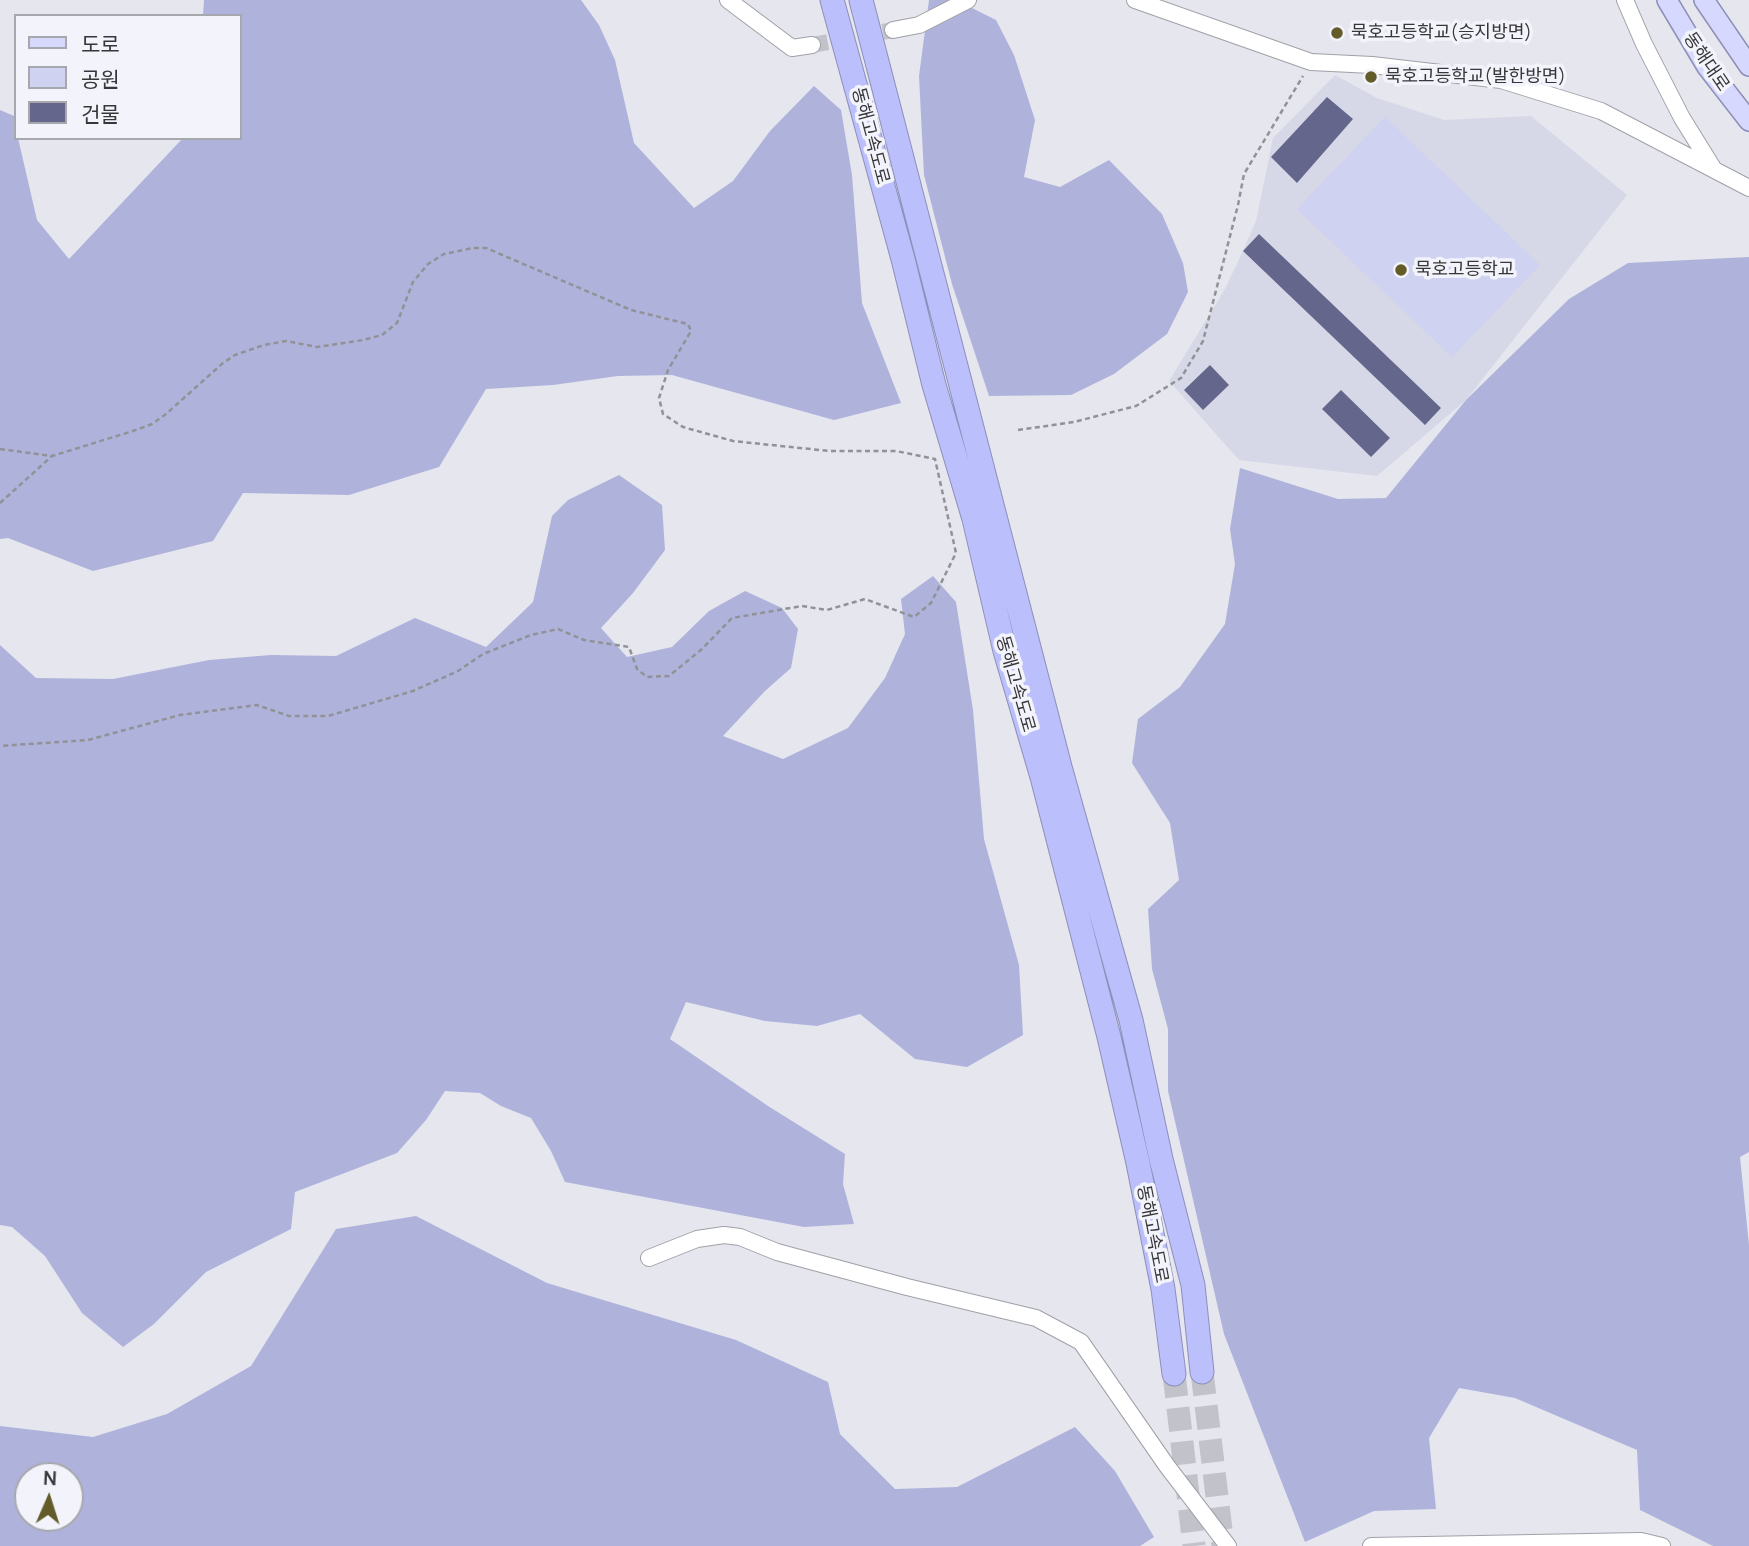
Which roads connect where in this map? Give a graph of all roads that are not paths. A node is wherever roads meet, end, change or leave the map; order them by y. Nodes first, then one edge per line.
1 (728, 0) edge
2 (832, 0) edge
3 (860, 0) edge
4 (968, 0) edge
5 (1135, 0) edge
6 (1625, 0) edge
7 (1667, 0) edge
8 (1704, 0) edge
9 (893, 30) tunnel mouth
10 (812, 45) tunnel mouth
11 (1749, 66) edge
12 (1749, 121) edge
13 (1715, 170) junction
14 (1749, 188) edge
15 (649, 1258) dead end
16 (1202, 1372) tunnel mouth
17 (1174, 1374) tunnel mouth
18 (1228, 1546) edge
19 (1371, 1546) edge
20 (1662, 1546) edge

1 - 10 street
2 - 17 highway, 동해고속도로
3 - 16 highway, 동해고속도로
4 - 9 street
5 - 13 street
6 - 13 street
7 - 12 main road, 동해대로
8 - 11 main road
13 - 14 street
15 - 18 street
19 - 20 street

